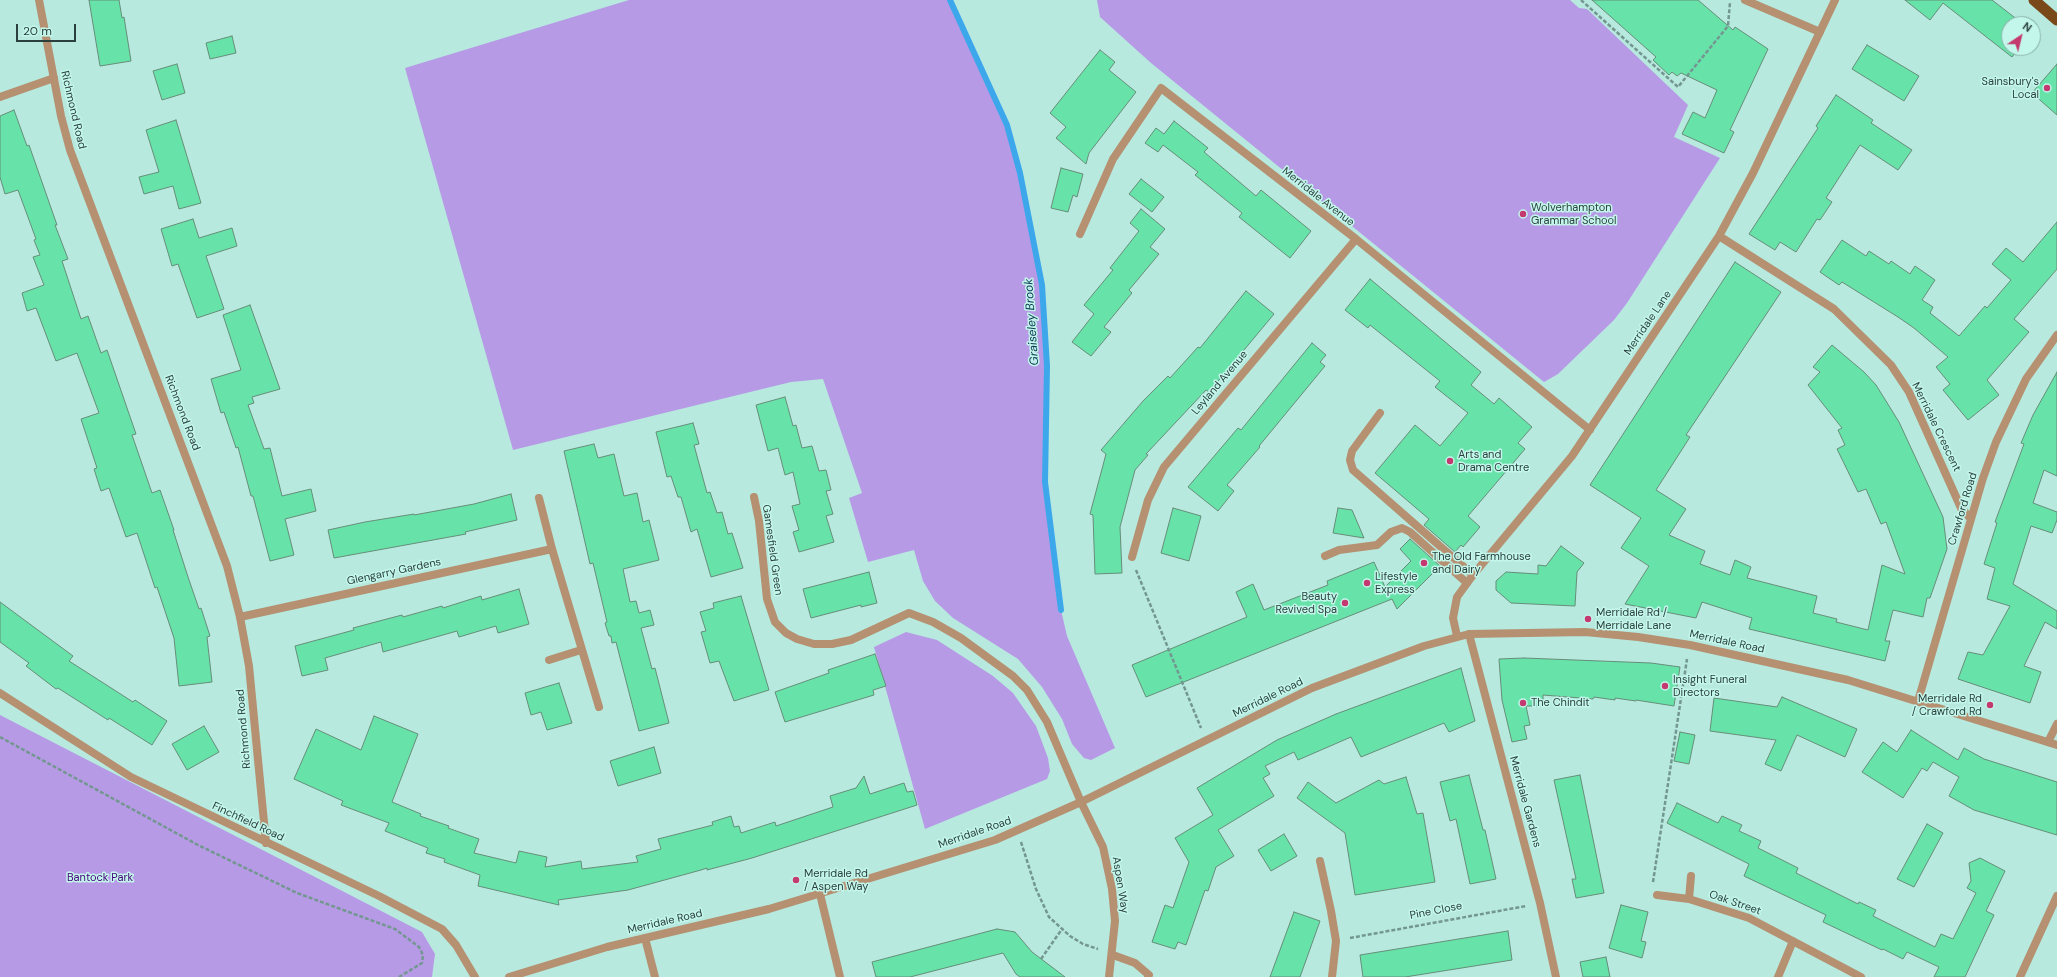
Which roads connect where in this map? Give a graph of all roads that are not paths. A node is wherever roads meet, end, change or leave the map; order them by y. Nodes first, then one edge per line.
1 (39, 0) edge
2 (1745, 0) edge
3 (1835, 0) edge
4 (2034, 0) edge
5 (2057, 20) edge
6 (1820, 32) junction
7 (54, 78) junction
8 (0, 97) edge
9 (1080, 234) dead end
10 (1719, 236) junction
11 (1356, 240) junction
12 (2057, 335) edge
13 (1380, 413) dead end
14 (1590, 430) junction
15 (754, 497) dead end
16 (539, 498) dead end
17 (1971, 519) junction
18 (552, 549) junction
19 (1132, 556) road end
20 (1325, 556) dead end
21 (1473, 574) junction
22 (1467, 583) junction
23 (240, 617) junction
24 (1469, 634) junction
25 (1456, 636) junction
26 (581, 650) junction
27 (549, 660) dead end
28 (0, 693) edge
29 (1918, 701) junction
30 (599, 707) dead end
31 (2057, 724) edge
32 (2048, 742) junction
33 (2057, 745) edge
34 (1081, 802) junction
35 (266, 843) junction
36 (1320, 861) dead end
37 (1691, 876) dead end
38 (820, 894) junction
39 (1658, 895) road end
40 (2057, 896) edge
41 (1689, 899) junction
42 (645, 938) junction
43 (1793, 941) junction
44 (1113, 955) junction
45 (475, 977) edge
46 (509, 977) edge
47 (655, 977) edge
48 (840, 977) edge
49 (1110, 977) edge
50 (1148, 977) edge
51 (1332, 977) edge
52 (1556, 977) edge
53 (1778, 977) edge
54 (1861, 977) edge
55 (2020, 977) edge

1 - 7 street, Richmond Road
2 - 6 street
3 - 6 street, Merridale Lane
4 - 5 highway
6 - 10 street, Merridale Lane
7 - 8 street
7 - 23 street, Richmond Road
9 - 11 street, Merridale Avenue
10 - 14 street, Merridale Lane
10 - 17 street, Merridale Crescent
11 - 14 street, Merridale Avenue
11 - 19 street, Leyland Avenue
12 - 17 street, Crawford Road
13 - 21 street
14 - 21 street, Merridale Lane
15 - 34 street, Gamesfield Green
16 - 18 street
17 - 29 street, Crawford Road
18 - 23 street, Glengarry Gardens
18 - 26 street
20 - 22 street
21 - 22 street, Merridale Lane
22 - 25 street, Merridale Lane
23 - 35 street, Richmond Road
24 - 25 street, Merridale Road
24 - 29 street, Merridale Road
24 - 52 street, Merridale Gardens
25 - 34 street, Merridale Road
26 - 27 street
26 - 30 street
28 - 35 street, Finchfield Road
29 - 32 street, Merridale Road
31 - 32 street
32 - 33 street, Merridale Road
34 - 38 street, Merridale Road
34 - 44 street, Aspen Way
35 - 45 street, Finchfield Road
36 - 51 street
37 - 41 street
38 - 42 street, Merridale Road
38 - 48 street
39 - 41 street, Oak Street
40 - 55 street
41 - 43 street, Oak Street
42 - 46 street, Merridale Road
42 - 47 street
43 - 53 street
43 - 54 street, Oak Street
44 - 49 street, Aspen Way
44 - 50 street

